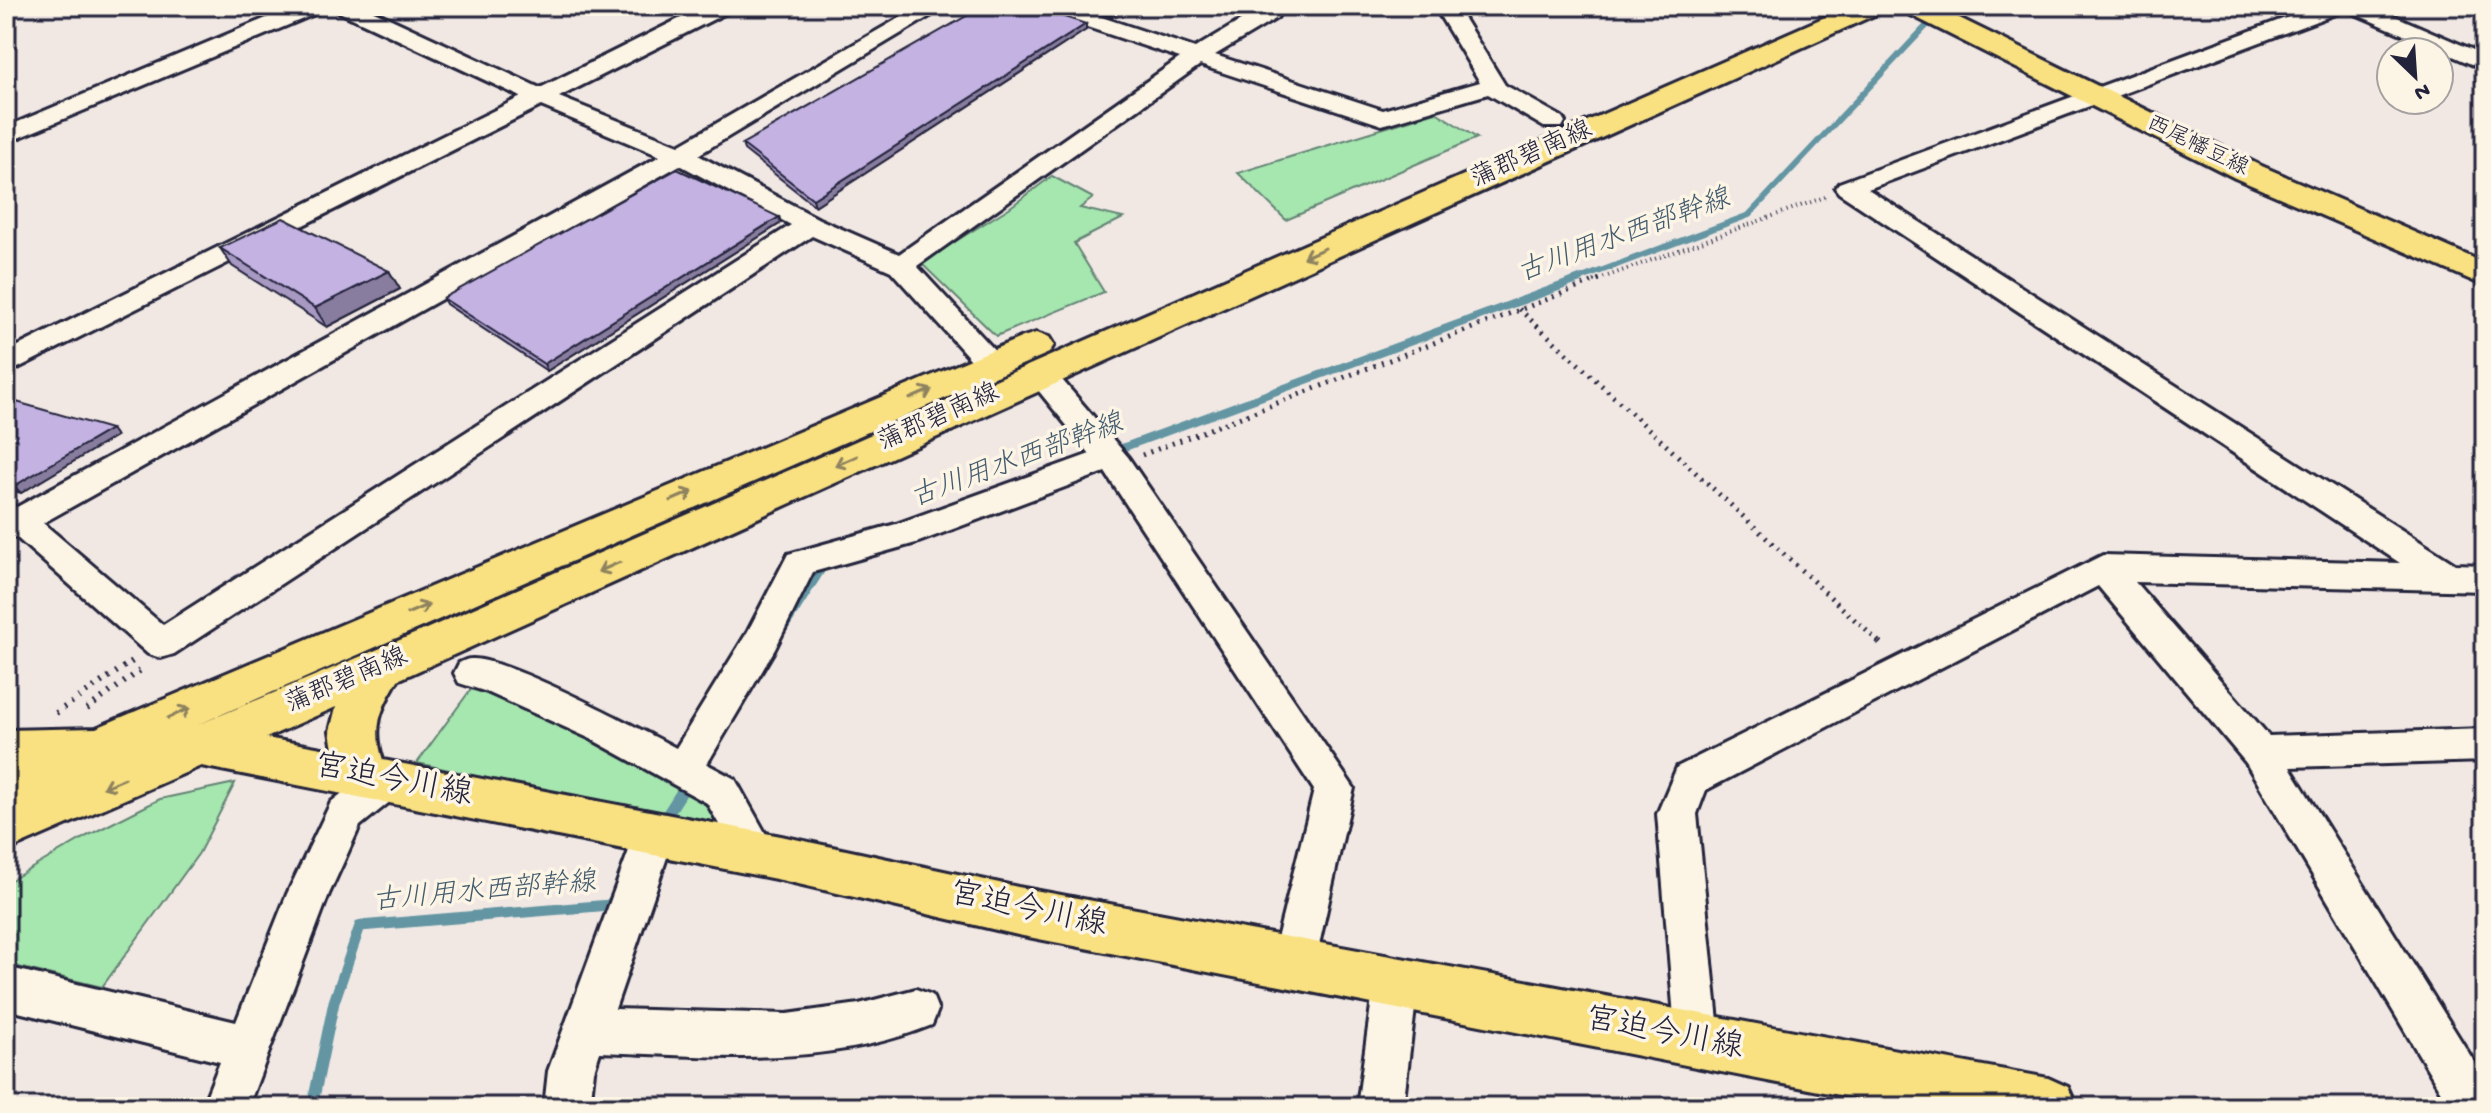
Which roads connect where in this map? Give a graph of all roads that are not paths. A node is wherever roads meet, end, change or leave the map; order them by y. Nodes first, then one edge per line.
1 (314, 6) edge
2 (345, 6) edge
3 (722, 6) edge
4 (936, 6) edge
5 (1047, 6) edge
6 (1266, 6) edge
7 (1445, 6) edge
8 (1816, 6) edge
9 (1872, 6) edge
10 (1914, 6) edge
11 (2338, 6) edge
12 (2354, 6) edge
13 (1197, 56) junction
14 (2485, 63) edge
15 (1491, 86) junction
16 (540, 97) junction
17 (2094, 98) junction
18 (1553, 122) junction
19 (6, 136) edge
20 (680, 155) junction
21 (810, 225) junction
22 (901, 265) junction
23 (2485, 276) edge
24 (6, 364) edge
25 (991, 364) junction
26 (1040, 374) junction
27 (1114, 461) junction
28 (10, 522) edge
29 (2103, 568) junction
30 (2448, 577) junction
31 (2485, 578) edge
32 (382, 667) junction
33 (472, 673) dead end
34 (96, 728) junction
35 (25, 735) edge
36 (2485, 745) edge
37 (198, 746) junction
38 (2260, 752) junction
39 (683, 771) junction
40 (377, 778) junction
41 (6, 791) edge
42 (6, 829) edge
43 (655, 834) junction
44 (757, 854) junction
45 (1293, 963) junction
46 (1396, 984) junction
47 (6, 988) edge
48 (916, 1010) dead end
49 (586, 1030) junction
50 (1698, 1041) junction
51 (248, 1047) junction
52 (225, 1107) edge
53 (567, 1107) edge
54 (1380, 1107) edge
55 (2048, 1107) edge
56 (2476, 1107) edge

1 - 19 street
2 - 16 street
3 - 16 street
4 - 20 street
5 - 13 street
6 - 13 street
7 - 15 street
8 - 18 main road, 蒲郡碧南線
9 -> 26 main road, 蒲郡碧南線
10 - 17 main road, 西尾幡豆線
11 - 17 street
12 - 14 street
13 - 15 street
13 - 22 street
15 - 18 street
16 - 20 street
16 - 24 street
17 - 23 main road, 西尾幡豆線
17 - 30 street
18 - 25 main road, 蒲郡碧南線
20 - 21 street
20 - 28 street
21 - 22 street
21 - 28 street
22 - 25 street
34 -> 25 main road, 蒲郡碧南線
26 - 27 street
26 -> 32 main road, 蒲郡碧南線
27 - 39 street
27 - 45 street
29 - 30 street
29 - 38 street
29 - 50 street
30 - 31 street
32 - 37 main road, 蒲郡碧南線
32 - 40 main road
33 - 39 street
34 - 35 main road, 宮迫今川線
34 - 37 main road, 宮迫今川線
34 - 41 main road, 蒲郡碧南線
36 - 38 street
37 - 40 main road, 宮迫今川線
37 -> 42 main road, 蒲郡碧南線
38 - 56 street
39 - 44 street
40 - 43 main road, 宮迫今川線
40 - 51 street
43 - 44 main road, 宮迫今川線
43 - 49 street
44 - 45 main road, 宮迫今川線
45 - 46 main road, 宮迫今川線
46 - 50 main road, 宮迫今川線
46 - 54 street
47 - 51 street
48 - 49 street
49 - 53 street
50 - 55 main road, 宮迫今川線
51 - 52 street

